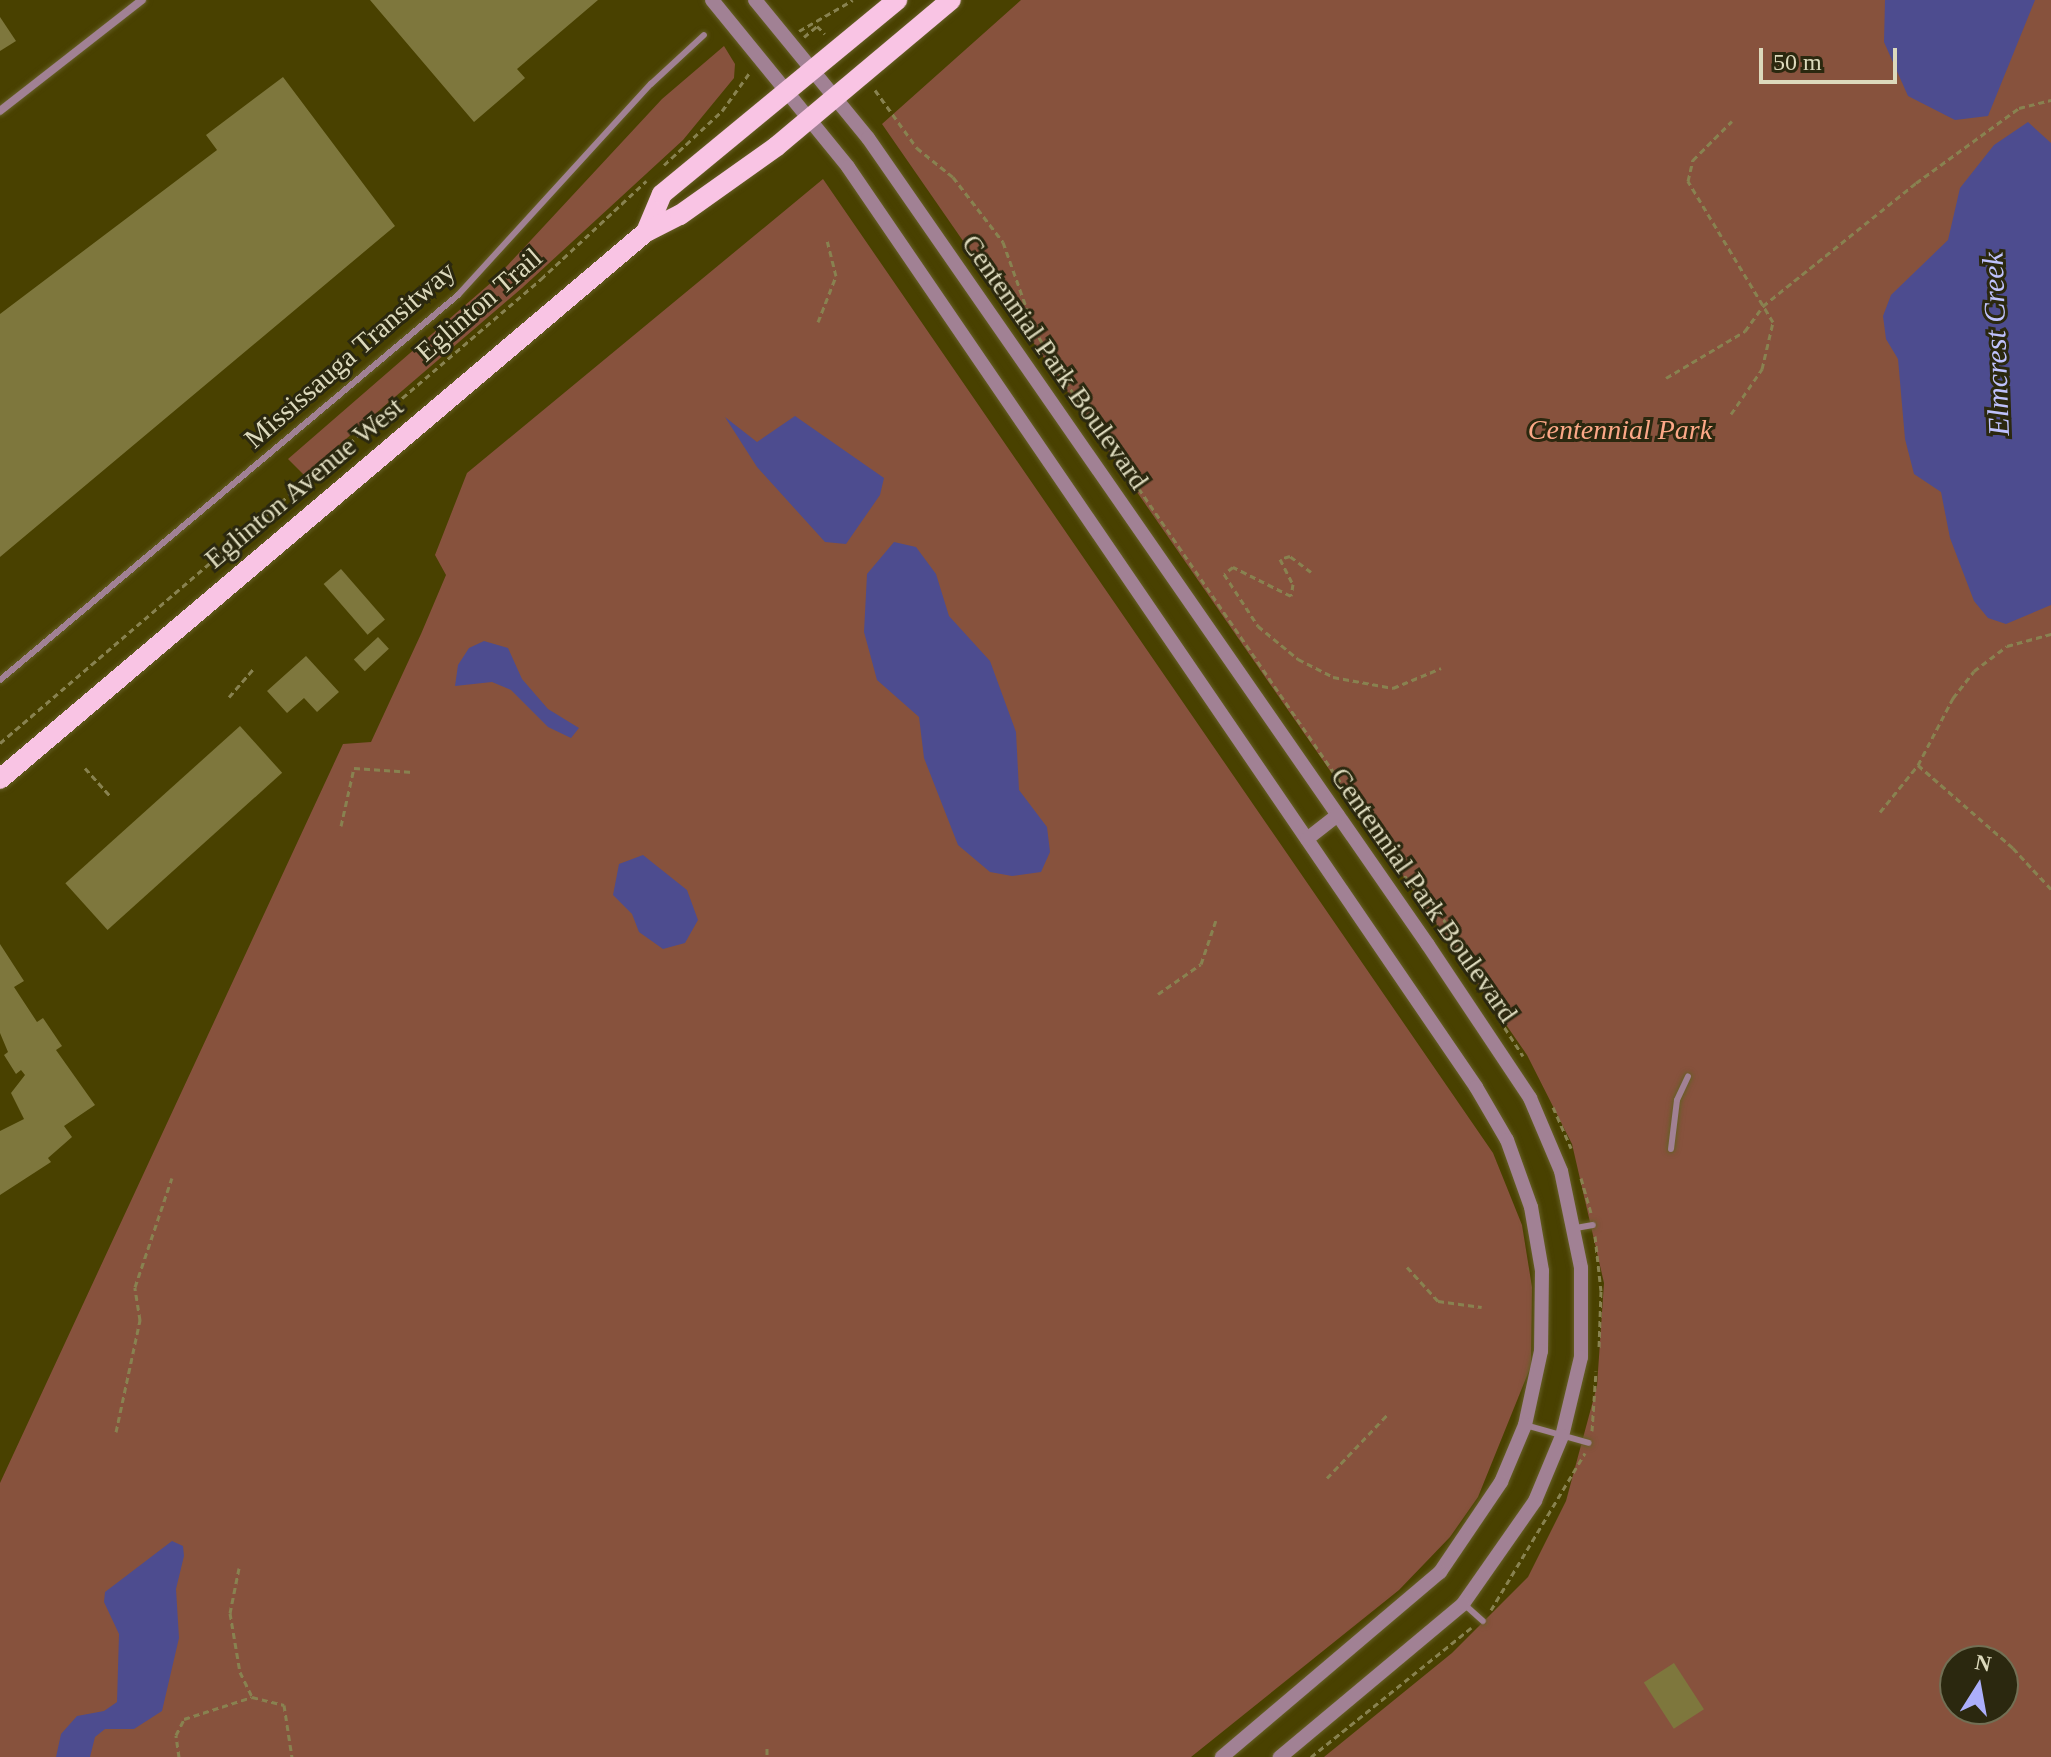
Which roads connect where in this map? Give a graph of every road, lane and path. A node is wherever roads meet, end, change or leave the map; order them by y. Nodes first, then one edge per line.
1 (142, 0) edge
2 (712, 0) edge
3 (755, 0) edge
4 (853, 0) edge
5 (897, 0) edge
6 (951, 0) edge
7 (808, 24) dead end
8 (704, 35) dead end
9 (751, 71) dead end
10 (819, 75) junction
11 (876, 92) dead end
12 (839, 98) junction
13 (2051, 100) edge
14 (798, 106) junction
15 (0, 111) edge
16 (1732, 121) dead end
17 (646, 232) junction
18 (827, 241) dead end
19 (1763, 306) junction
20 (818, 322) dead end
21 (1666, 378) dead end
22 (1731, 414) dead end
23 (1311, 572) dead end
24 (2051, 634) edge
25 (1441, 668) dead end
26 (253, 669) dead end
27 (0, 680) edge
28 (229, 697) dead end
29 (0, 743) edge
30 (1918, 765) junction
31 (85, 768) dead end
32 (413, 772) dead end
33 (0, 779) edge
34 (111, 797) dead end
35 (1880, 812) dead end
36 (1338, 815) junction
37 (1366, 818) dead end
38 (341, 826) dead end
39 (1307, 839) junction
40 (2051, 889) edge
41 (1216, 920) dead end
42 (1158, 994) dead end
43 (1688, 1076) dead end
44 (1671, 1149) dead end
45 (172, 1178) dead end
46 (1593, 1225) dead end
47 (1576, 1228) junction
48 (1407, 1267) dead end
49 (1482, 1307) dead end
50 (1388, 1414) dead end
51 (1525, 1425) junction
52 (116, 1432) dead end
53 (1562, 1436) junction
54 (1589, 1443) dead end
55 (1584, 1457) dead end
56 (1327, 1478) dead end
57 (239, 1568) dead end
58 (1463, 1604) junction
59 (1489, 1615) dead end
60 (1481, 1623) joint
61 (252, 1697) junction
62 (767, 1748) dead end
63 (179, 1757) edge
64 (292, 1757) edge
65 (767, 1757) edge
66 (1222, 1757) edge
67 (1280, 1757) edge
68 (1311, 1757) edge

1 - 15 street
2 - 14 street
3 - 10 street, Centennial Park Boulevard
4 - 7 path
5 - 10 main road, Eglinton Avenue West
6 - 12 main road, Eglinton Avenue West
8 - 27 lane, Mississauga Transitway
9 - 29 path, Eglinton Trail
10 - 12 street, Centennial Park Boulevard
10 - 14 main road, Eglinton Avenue West
11 - 37 path
12 - 14 main road, Eglinton Avenue West
12 - 36 street, Centennial Park Boulevard
13 - 19 path
14 - 17 main road, Eglinton Avenue West
14 - 17 main road, Eglinton Avenue West
14 - 39 street
16 - 19 path
17 - 33 main road, Eglinton Avenue West
18 - 20 path
19 - 21 path
19 - 22 path
23 - 25 path
24 - 30 path
26 - 28 path
30 - 35 path
30 - 40 path
31 - 34 path
32 - 38 path
36 - 39 street
36 - 47 street, Centennial Park Boulevard
39 - 51 street
41 - 42 path
43 - 44 lane
45 - 52 path
46 - 47 lane
47 - 53 street, Centennial Park Boulevard
48 - 49 path
50 - 56 path
51 - 53 lane
51 - 66 street
53 - 54 lane
53 - 58 street, Centennial Park Boulevard
55 - 59 path
57 - 61 path
58 - 60 lane
58 - 67 street, Centennial Park Boulevard
60 - 68 path
61 - 63 path
61 - 64 path
62 - 65 path

